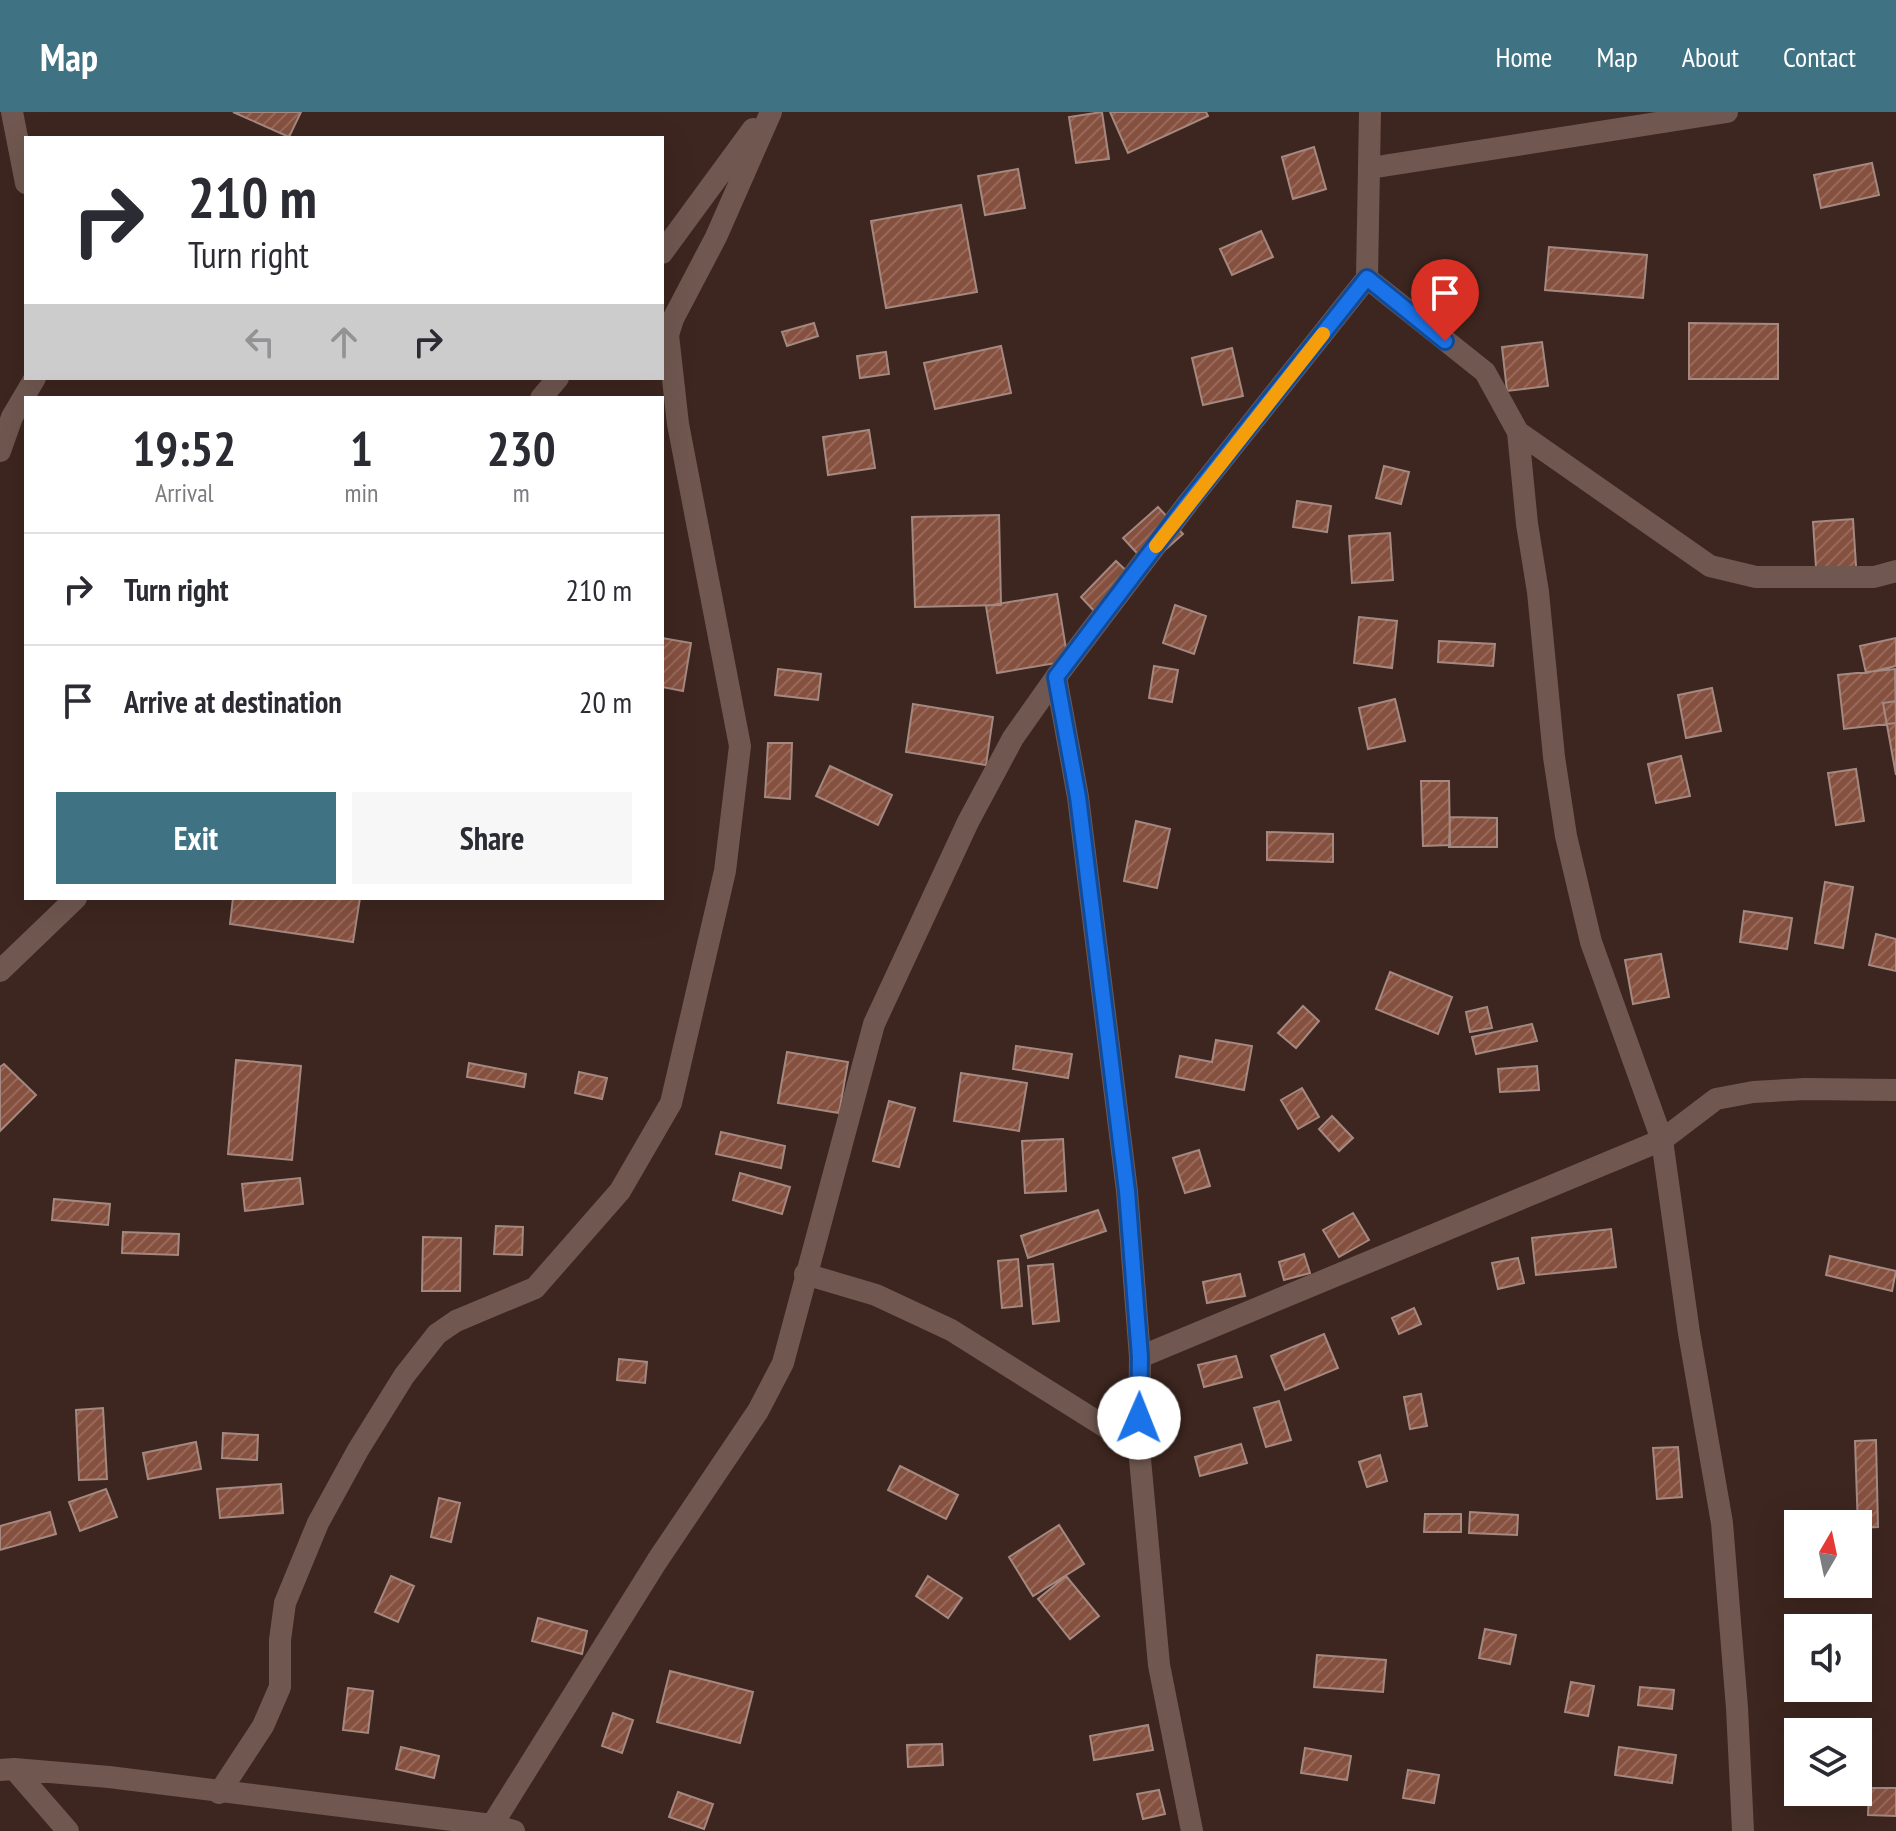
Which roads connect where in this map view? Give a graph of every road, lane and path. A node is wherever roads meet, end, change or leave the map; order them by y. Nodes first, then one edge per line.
1 (12, 112) edge
2 (768, 112) edge
3 (1370, 112) edge
4 (1727, 112) edge
5 (1624, 120) edge
6 (1370, 168) junction
7 (24, 173) edge
8 (664, 250) edge
9 (1367, 278) junction
10 (556, 380) edge
11 (543, 396) edge
12 (24, 397) edge
13 (1518, 432) junction
14 (0, 451) edge
15 (1896, 571) edge
16 (1056, 677) junction
17 (74, 900) edge
18 (0, 971) edge
19 (1896, 1090) edge
20 (1662, 1140) junction
21 (805, 1274) junction
22 (1140, 1357) junction
23 (1139, 1448) junction
24 (7, 1770) edge
25 (219, 1793) junction
26 (492, 1825) junction
27 (68, 1831) edge
28 (514, 1831) edge
29 (1192, 1831) edge
30 (1743, 1831) edge

1 - 7 street
2 - 8 street
2 - 25 street
3 - 6 street
4 - 5 street
5 - 6 street
6 - 9 street
9 - 13 street
9 - 16 street
10 - 11 street
12 - 14 street
13 - 15 street
13 - 20 street
16 - 21 street
16 - 22 street
17 - 18 street
19 - 20 street
20 - 22 street
20 - 30 street
21 - 23 street
21 - 26 street
22 - 23 street
23 - 29 street
24 - 25 street
24 - 27 street
25 - 26 street
26 - 28 street

